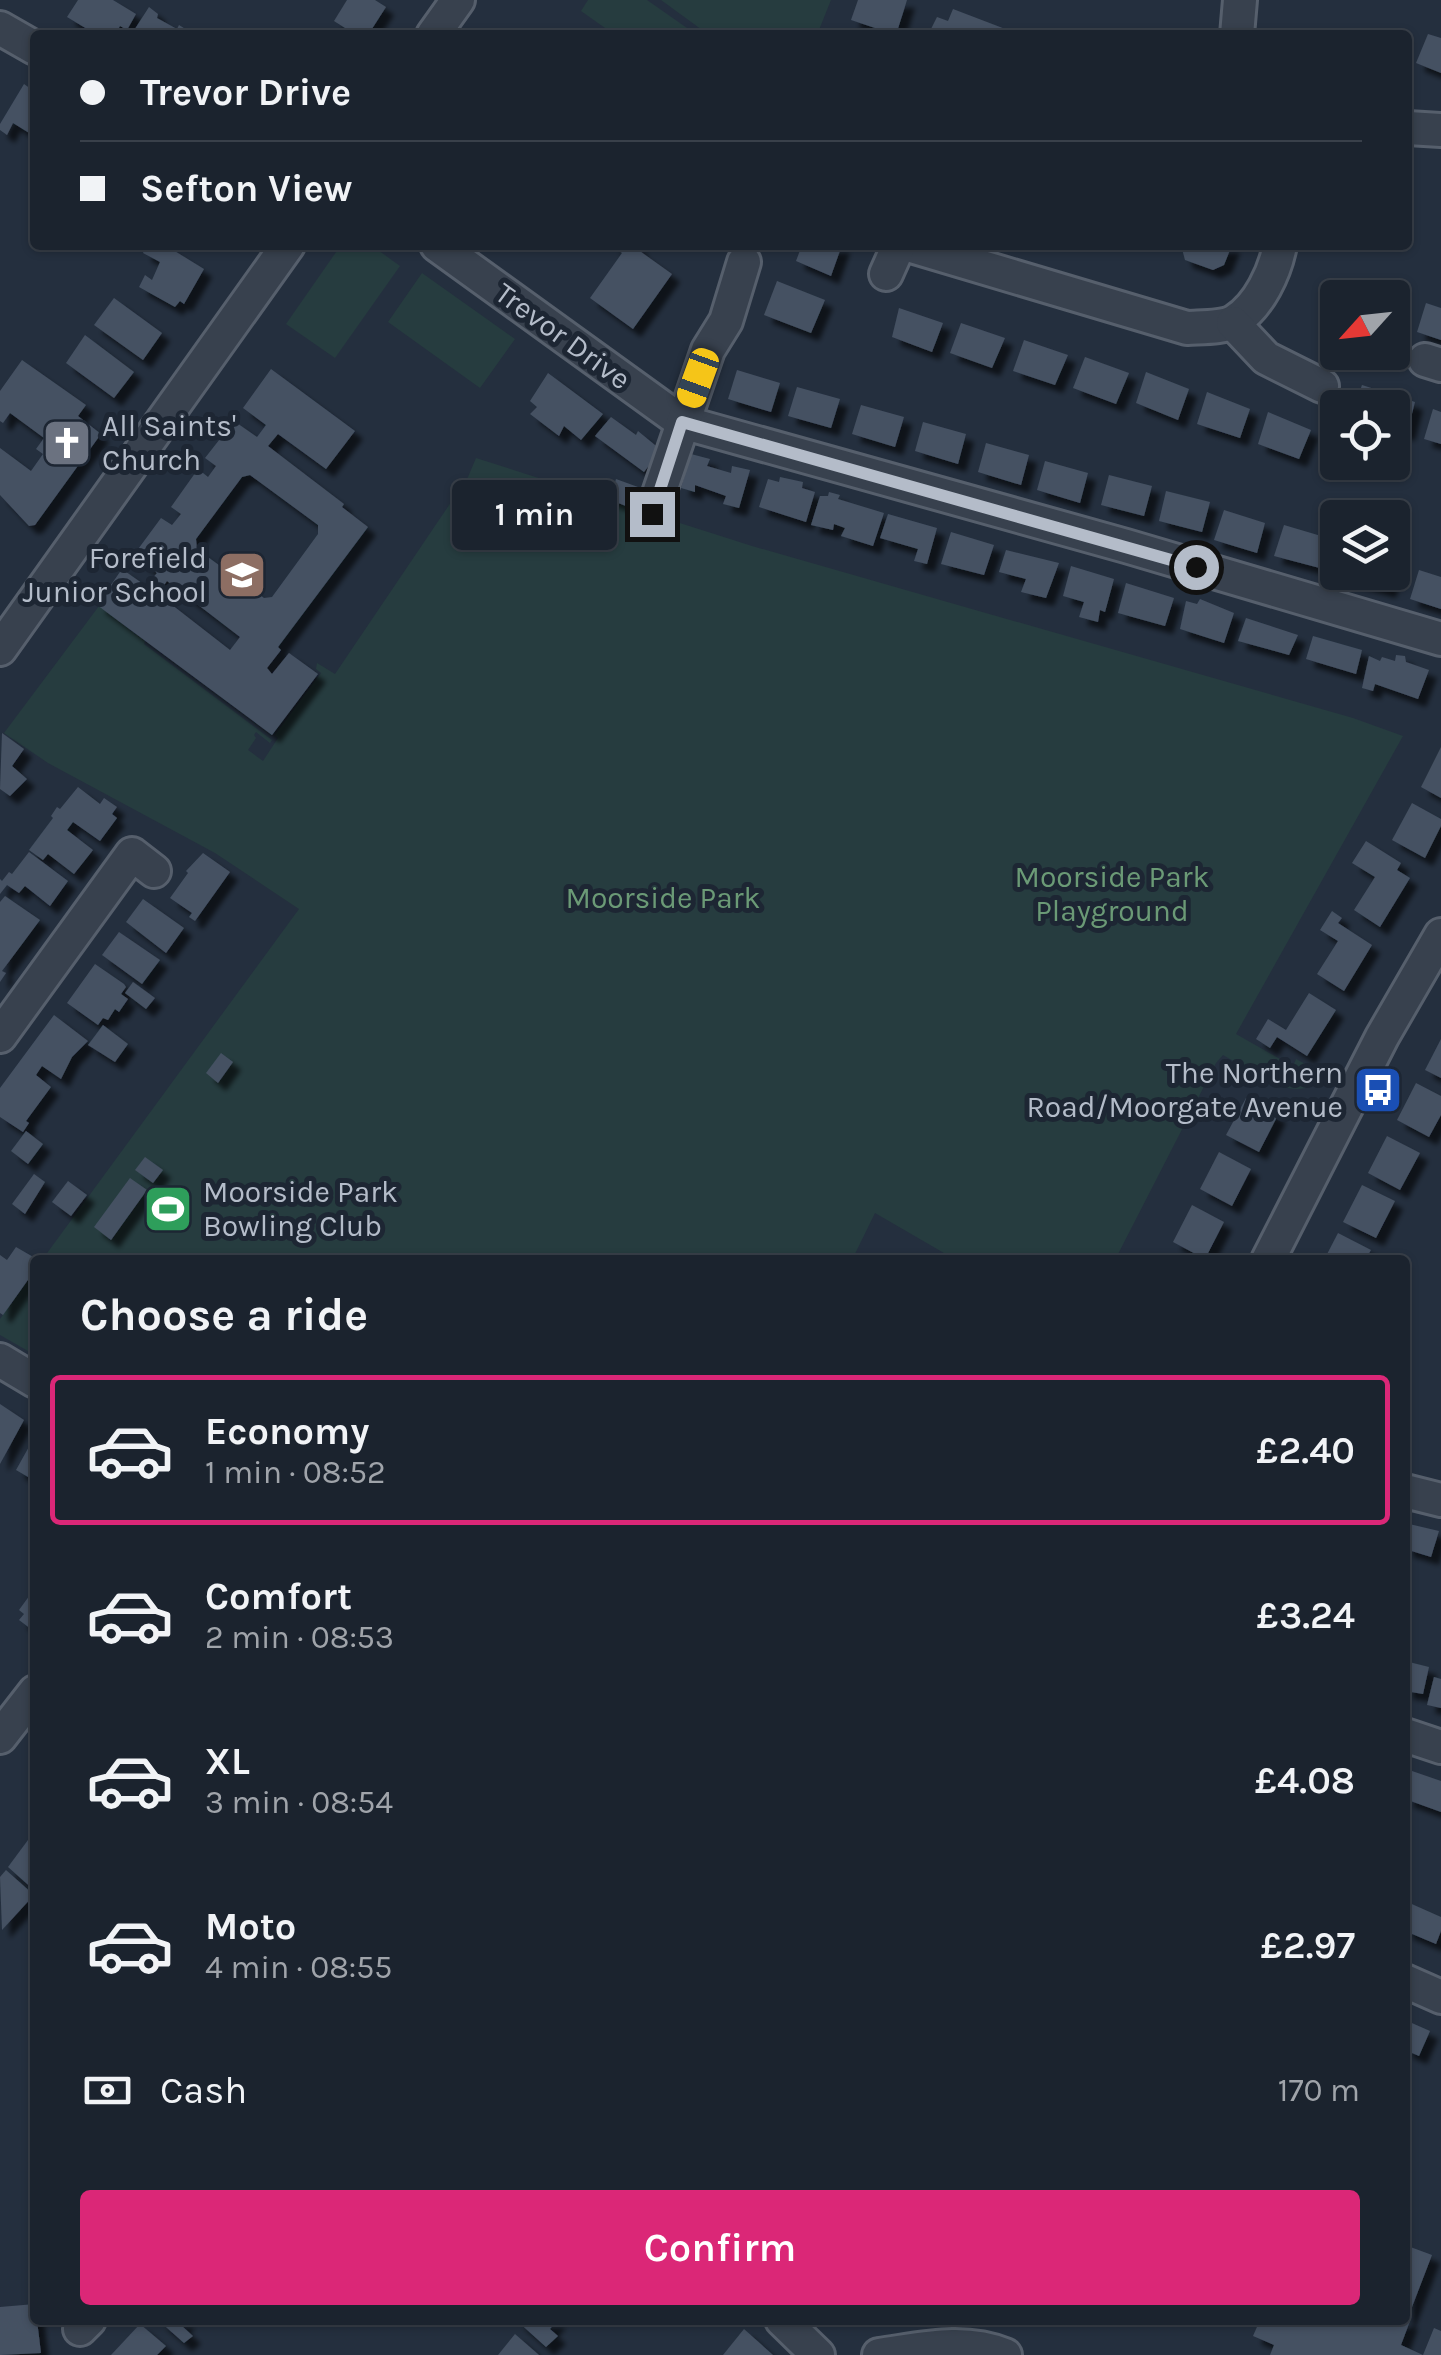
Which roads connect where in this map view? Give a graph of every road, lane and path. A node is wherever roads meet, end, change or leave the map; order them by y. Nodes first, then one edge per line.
1 (458, 0) edge
2 (1240, 0) edge
3 (0, 28) edge
4 (437, 30) edge
5 (1238, 30) edge
6 (30, 45) edge
7 (1412, 128) edge
8 (1441, 130) edge
9 (284, 250) edge
10 (444, 250) edge
11 (925, 250) edge
12 (1279, 250) edge
13 (744, 262) dead end
14 (1233, 323) junction
15 (1322, 386) dead end
16 (682, 422) junction
17 (652, 514) dead end
18 (1441, 639) edge
19 (0, 649) edge
20 (154, 871) dead end
21 (1441, 934) edge
22 (0, 1036) edge
23 (1271, 1255) edge
24 (0, 1360) edge
25 (30, 1378) edge
26 (1410, 1492) edge
27 (1441, 1500) edge
28 (30, 1698) edge
29 (1410, 1736) edge
30 (0, 1737) edge
31 (1441, 1747) edge
32 (1410, 1983) edge
33 (1441, 1996) edge
34 (787, 2325) edge
35 (953, 2340) edge
36 (818, 2355) edge
37 (879, 2355) edge
38 (1005, 2355) edge

1 - 4 street
2 - 5 street
3 - 6 street
7 - 8 street
9 - 19 street
10 - 16 street, Trevor Drive
11 - 14 street
12 - 14 street
13 - 16 street
14 - 15 street
16 - 17 street
16 - 18 street, Trevor Drive
20 - 22 street
21 - 23 street
24 - 25 street
26 - 27 street
28 - 30 street
29 - 31 street
32 - 33 street
34 - 36 street
35 - 37 street
35 - 38 street

